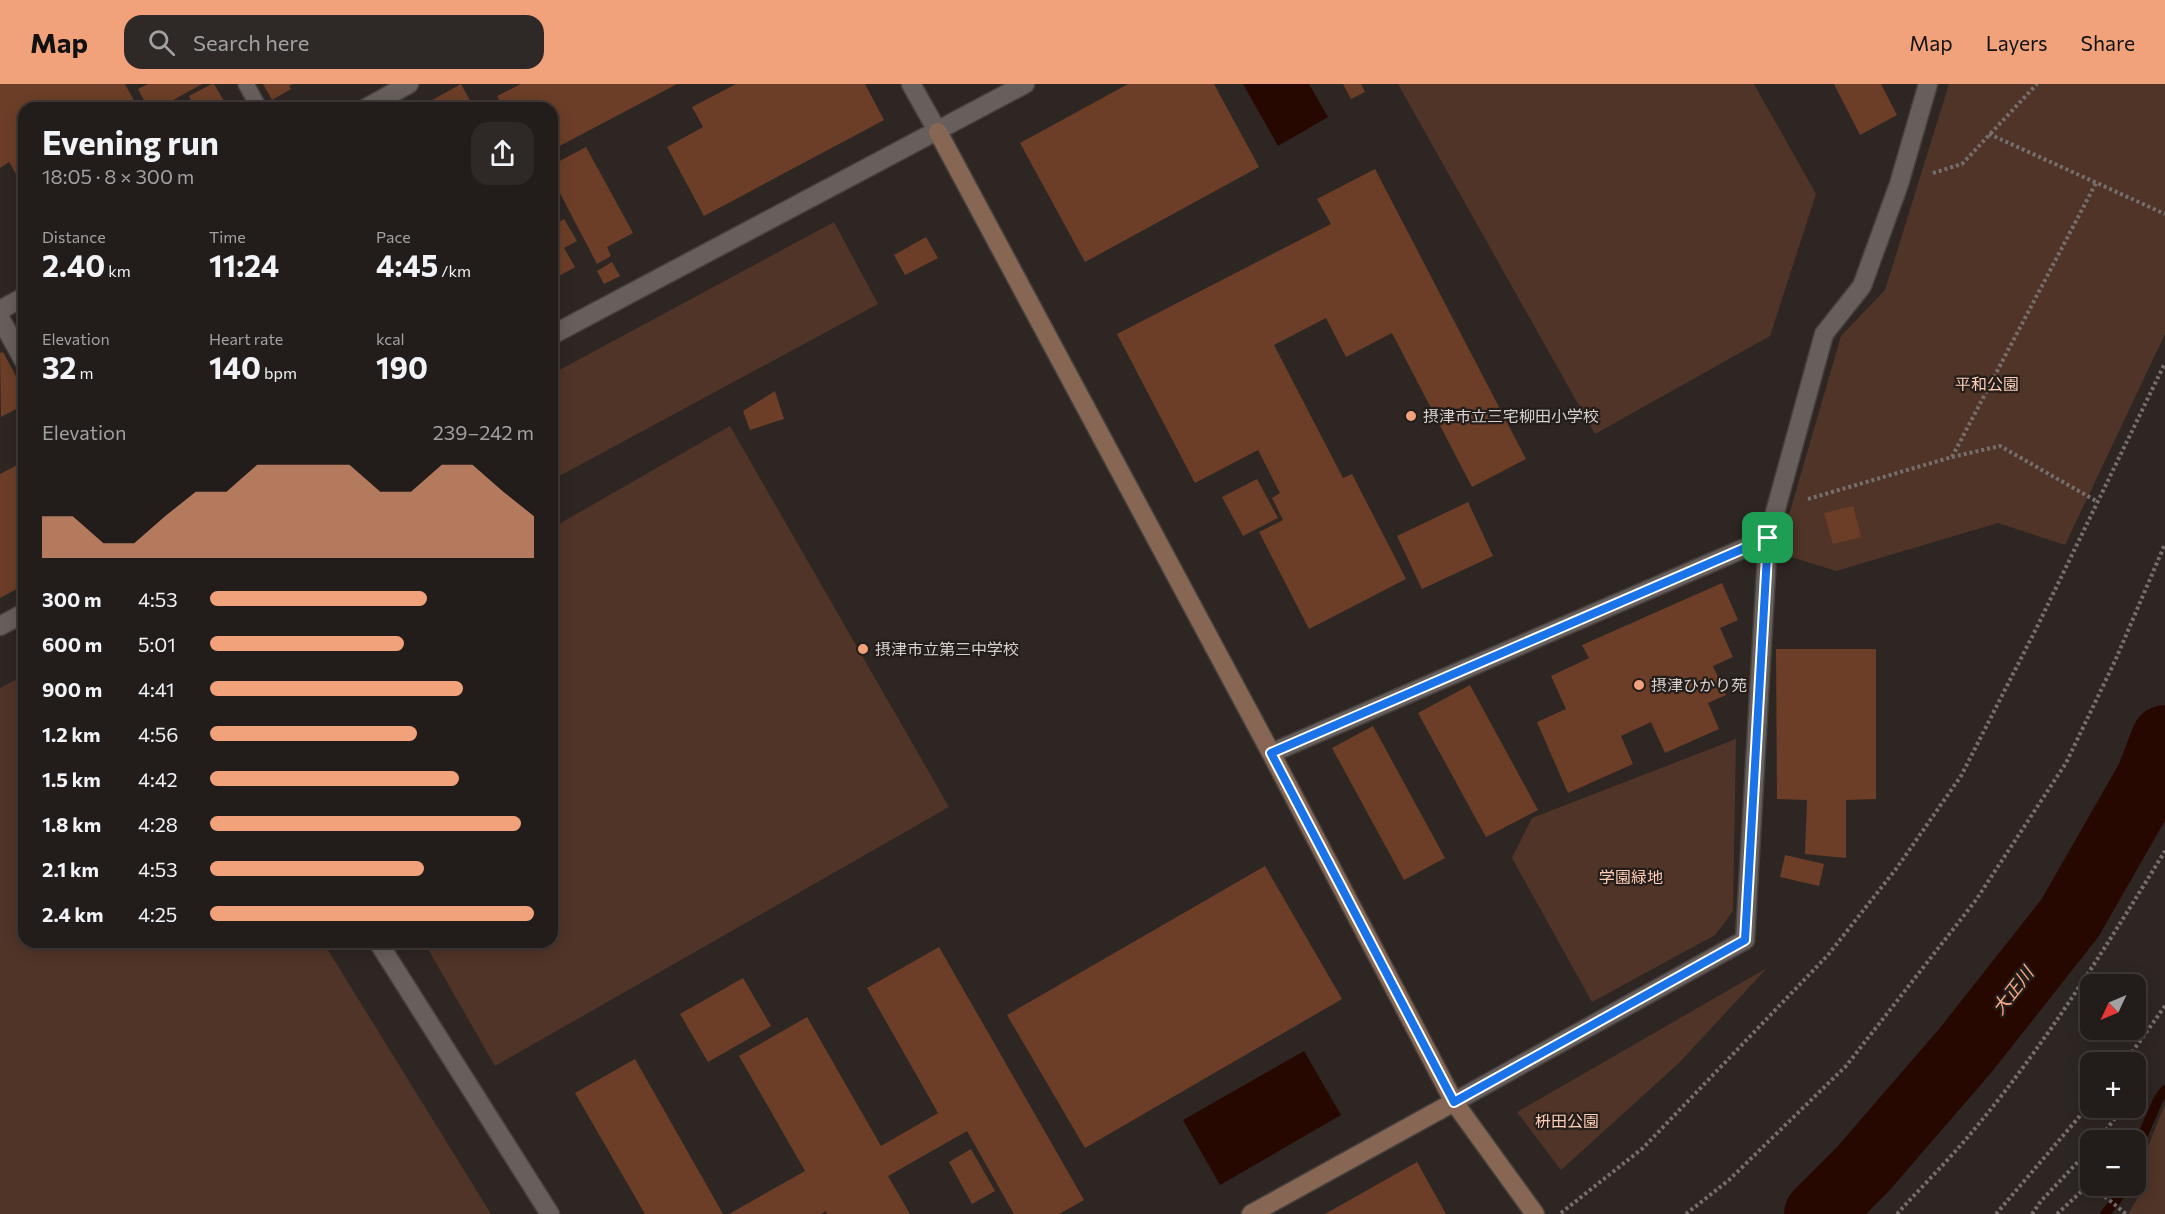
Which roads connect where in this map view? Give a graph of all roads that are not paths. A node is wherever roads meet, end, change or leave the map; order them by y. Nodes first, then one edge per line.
1 (246, 84) edge
2 (410, 84) edge
3 (911, 84) edge
4 (1025, 84) edge
5 (1928, 84) edge
6 (256, 102) edge
7 (377, 102) edge
8 (938, 132) junction
9 (18, 300) edge
10 (0, 310) edge
11 (0, 318) edge
12 (558, 332) edge
13 (18, 350) edge
14 (1768, 538) junction
15 (18, 616) edge
16 (0, 626) edge
17 (1271, 753) junction
18 (382, 948) edge
19 (1454, 1102) junction
20 (550, 1214) edge
21 (1251, 1214) edge
22 (1536, 1214) edge

1 - 6 lane
2 - 7 street
3 - 8 street
4 - 8 street
5 - 14 street
8 - 12 street
8 - 17 street
9 - 10 street
11 - 13 street
14 - 17 street
14 - 19 street
15 - 16 street
17 - 19 street
18 - 20 street
19 - 21 street
19 - 22 street

